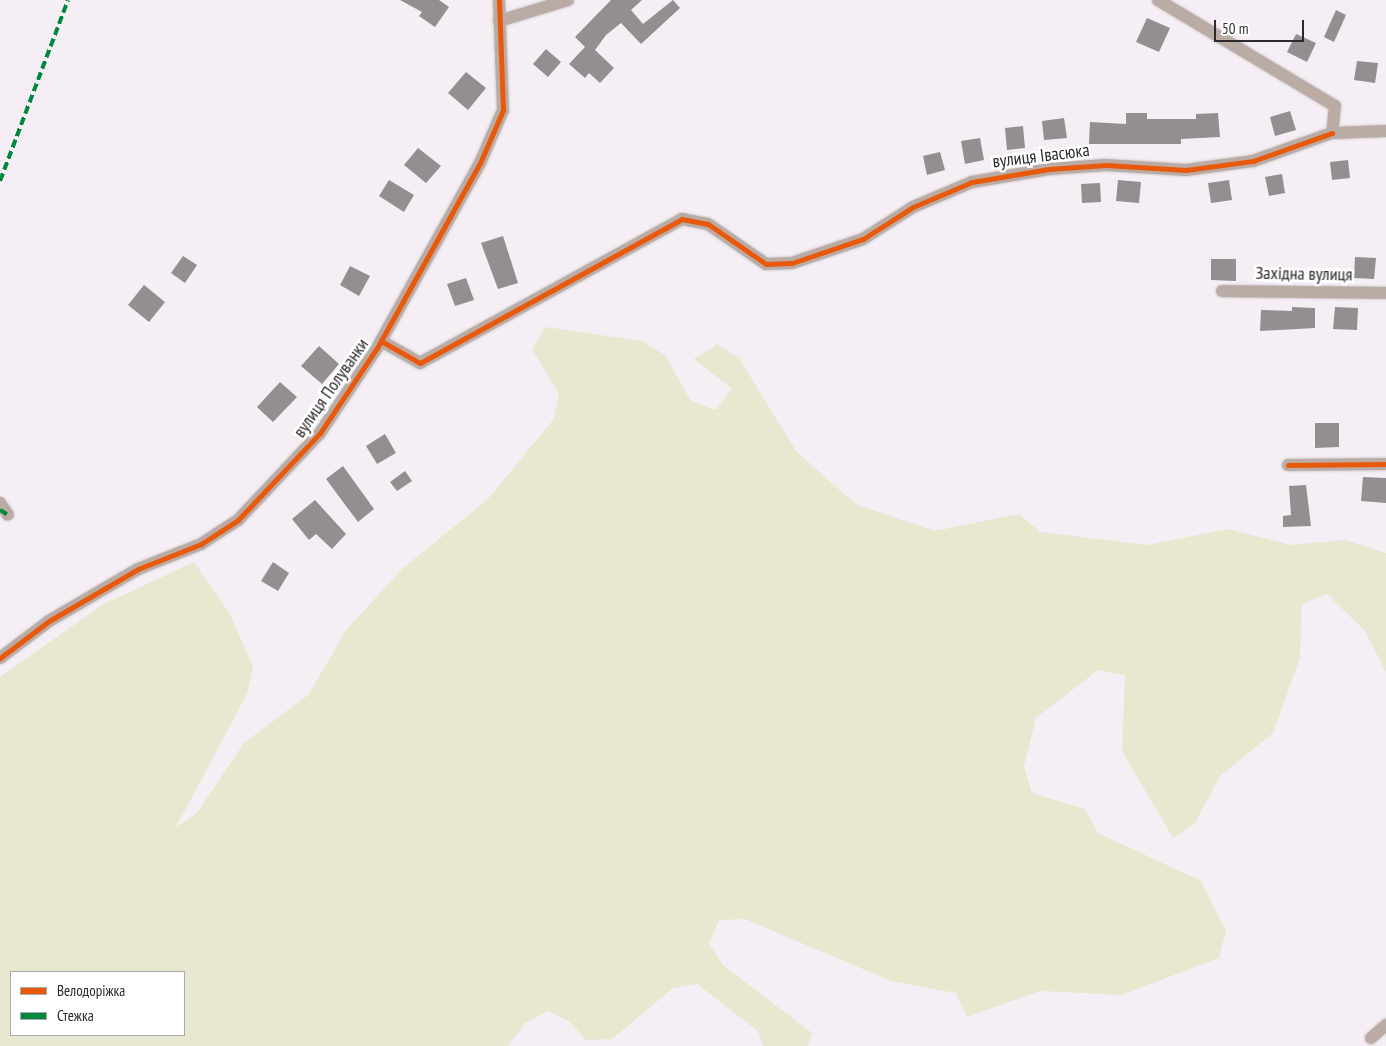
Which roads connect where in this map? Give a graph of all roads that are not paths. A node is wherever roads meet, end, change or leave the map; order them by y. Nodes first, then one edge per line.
1 (500, 0) edge
2 (568, 0) edge
3 (1158, 0) edge
4 (499, 21) junction
5 (1386, 131) edge
6 (1332, 133) junction
7 (1222, 291) dead end
8 (1386, 293) edge
9 (381, 341) junction
10 (1386, 464) edge
11 (1288, 465) dead end
12 (0, 503) edge
13 (8, 515) dead end
14 (0, 658) edge
15 (1386, 1025) edge
16 (1371, 1038) dead end

1 - 4 street, вулиця Полуванки
2 - 4 street
3 - 6 street
4 - 9 street, вулиця Полуванки
5 - 6 street, вулиця Івасюка
6 - 9 street, вулиця Івасюка
7 - 8 street, Західна вулиця
9 - 14 street, вулиця Полуванки
10 - 11 street
12 - 13 street
15 - 16 street

